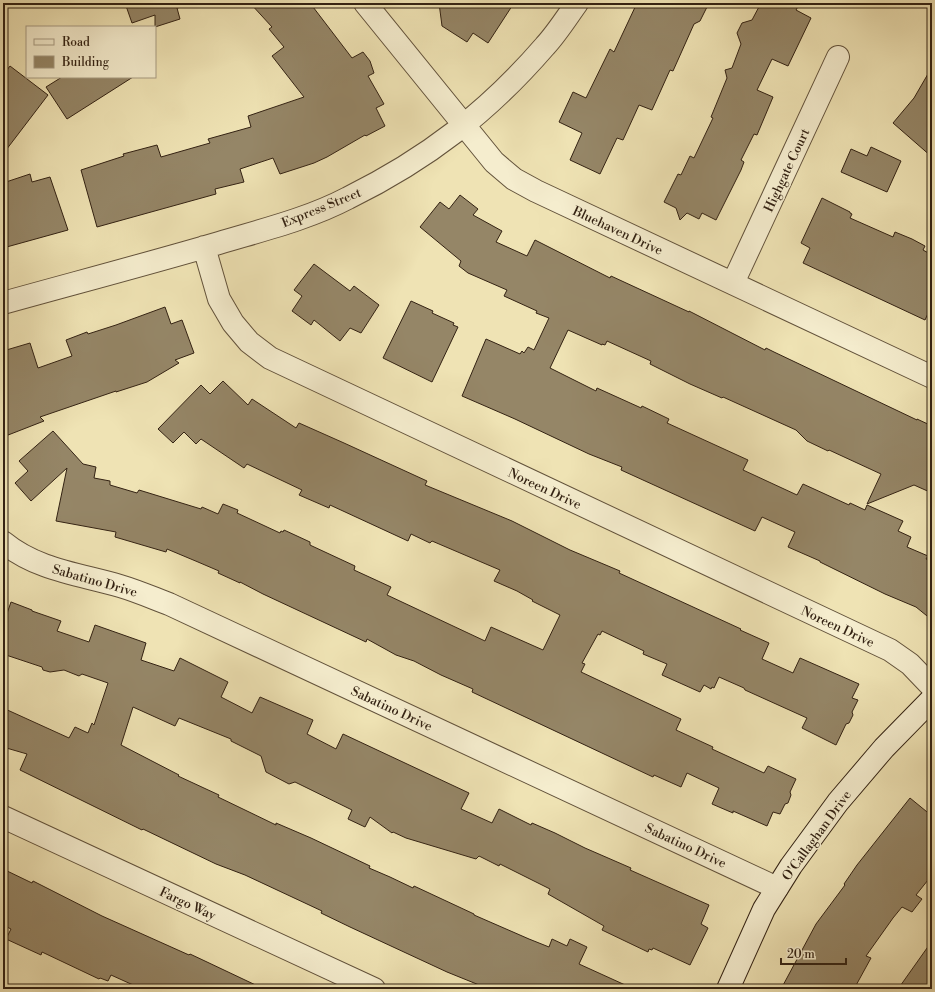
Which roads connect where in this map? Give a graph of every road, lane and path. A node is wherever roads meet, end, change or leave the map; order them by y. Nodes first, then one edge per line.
1 (365, 3) edge
2 (577, 3) edge
3 (838, 57) dead end
4 (464, 126) junction
5 (204, 247) junction
6 (733, 283) junction
7 (3, 303) edge
8 (932, 377) edge
9 (3, 542) edge
10 (932, 687) edge
11 (932, 699) edge
12 (3, 817) edge
13 (777, 888) junction
14 (374, 989) edge
15 (728, 989) edge

1 - 4 street, Bluehaven Drive
2 - 4 street, Express Street
3 - 6 street, Highgate Court
4 - 5 street, Express Street
4 - 6 street, Bluehaven Drive
5 - 7 street, Express Street
5 - 10 street, Noreen Drive
6 - 8 street, Bluehaven Drive
9 - 13 street, Sabatino Drive
11 - 13 street, O'Callaghan Drive
12 - 14 street, Fargo Way
13 - 15 street, O'Callaghan Drive

